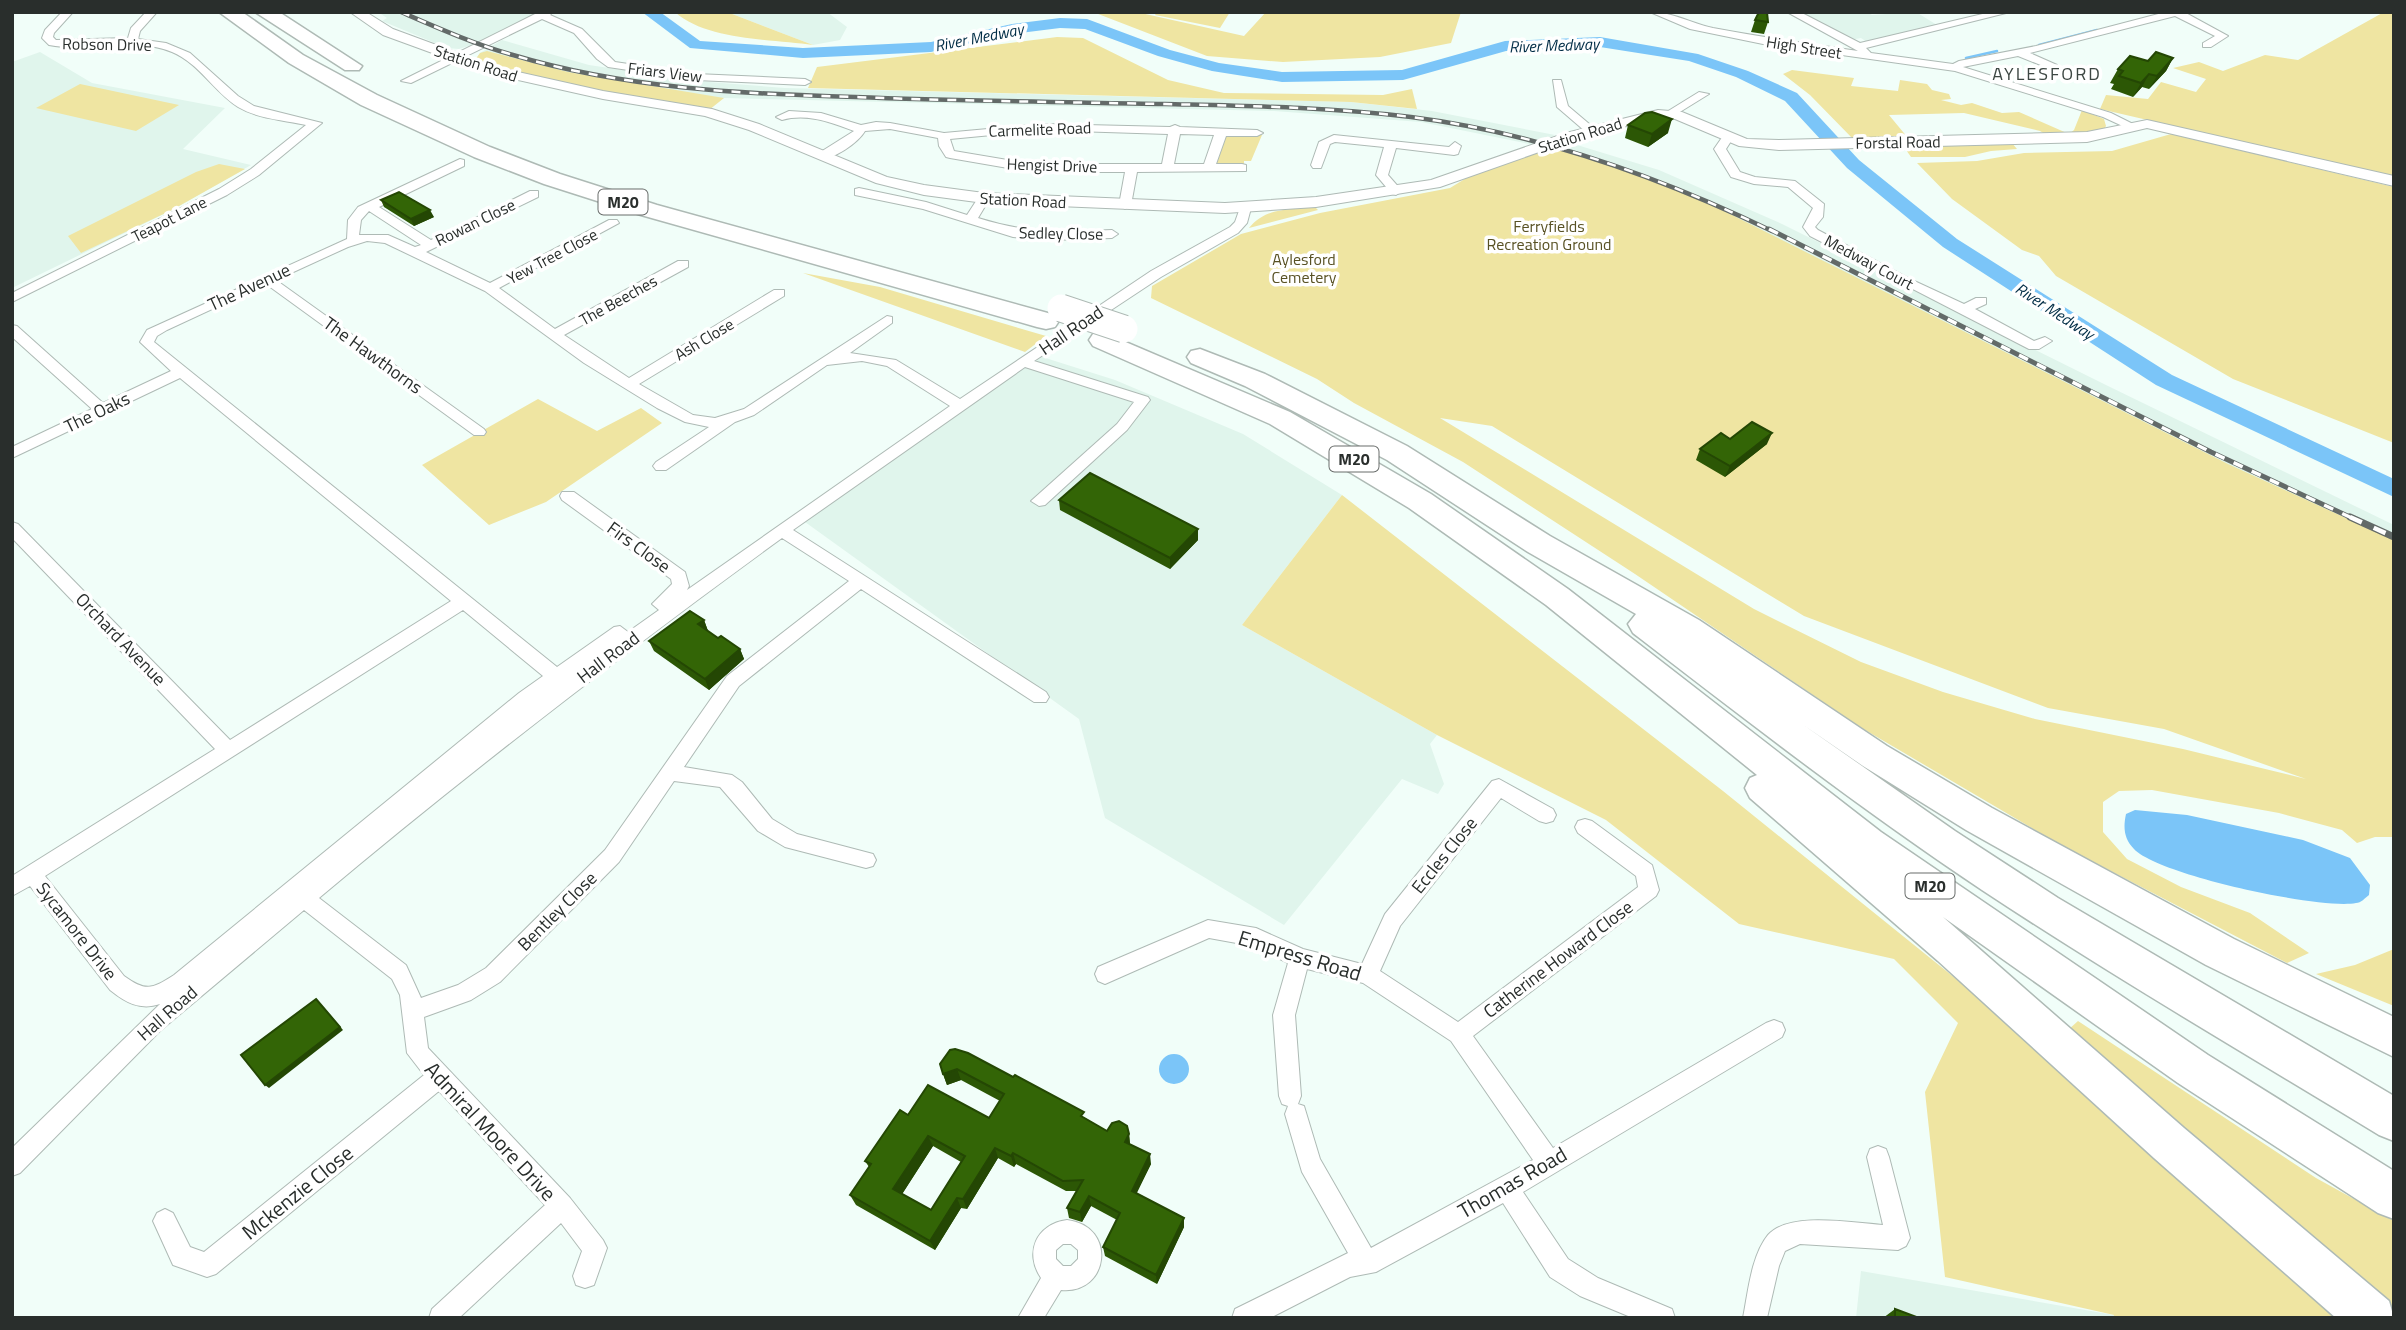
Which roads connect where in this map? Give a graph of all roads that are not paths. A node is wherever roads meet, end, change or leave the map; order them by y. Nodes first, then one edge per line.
1 (68, 12) edge
2 (152, 12) edge
3 (229, 12) edge
4 (265, 12) edge
5 (356, 12) edge
6 (1655, 12) edge
7 (1791, 12) edge
8 (2005, 12) edge
9 (2178, 13) edge
10 (546, 14) edge
11 (2236, 30) dead end
12 (2223, 36) junction
13 (132, 43) junction
14 (2207, 45) dead end
15 (1859, 46) junction
16 (2020, 53) junction
17 (1868, 57) junction
18 (455, 58) junction
19 (2053, 67) dead end
20 (1956, 68) junction
21 (407, 81) dead end
22 (805, 82) dead end
23 (1557, 82) dead end
24 (1703, 94) dead end
25 (1671, 113) junction
26 (782, 117) dead end
27 (311, 123) joint
28 (2129, 125) junction
29 (1175, 128) junction
30 (861, 129) junction
31 (1590, 130) junction
32 (1221, 132) junction
33 (1257, 133) dead end
34 (944, 136) junction
35 (1727, 138) junction
36 (1391, 145) junction
37 (1455, 145) dead end
38 (823, 156) junction
39 (460, 163) dead end
40 (1317, 165) dead end
41 (1168, 167) junction
42 (1132, 168) junction
43 (1242, 168) dead end
44 (1208, 169) junction
45 (2394, 181) edge
46 (1396, 191) junction
47 (859, 192) dead end
48 (534, 194) dead end
49 (984, 198) junction
50 (1125, 205) junction
51 (369, 206) junction
52 (1245, 208) junction
53 (970, 221) junction
54 (613, 223) dead end
55 (1112, 234) dead end
56 (353, 240) junction
57 (423, 248) junction
58 (682, 264) dead end
59 (267, 279) junction
60 (490, 288) junction
61 (779, 293) dead end
62 (12, 298) edge
63 (1981, 301) dead end
64 (1964, 309) junction
65 (1054, 314) junction
66 (887, 320) dead end
67 (12, 329) edge
68 (554, 335) junction
69 (1113, 335) junction
70 (2045, 341) dead end
71 (833, 358) junction
72 (1023, 362) junction
73 (183, 372) junction
74 (629, 384) junction
75 (960, 405) junction
76 (102, 410) junction
77 (737, 416) junction
78 (690, 419) junction
79 (479, 432) dead end
80 (703, 439) junction
81 (12, 453) edge
82 (661, 466) dead end
83 (568, 496) dead end
84 (1039, 501) dead end
85 (12, 528) edge
86 (782, 530) junction
87 (1539, 544) junction
88 (1486, 548) junction
89 (860, 581) junction
90 (462, 602) junction
91 (563, 682) junction
92 (1040, 697) dead end
93 (228, 750) junction
94 (672, 773) junction
95 (1546, 815) dead end
96 (1585, 827) dead end
97 (866, 860) dead end
98 (32, 874) junction
99 (12, 887) edge
100 (303, 897) junction
101 (1300, 957) junction
102 (1105, 974) dead end
103 (1368, 975) junction
104 (411, 1011) junction
105 (1774, 1030) dead end
106 (1459, 1034) junction
107 (2394, 1038) edge
108 (439, 1077) junction
109 (2394, 1120) edge
110 (1878, 1157) dead end
111 (1548, 1161) junction
112 (12, 1165) edge
113 (1507, 1188) junction
114 (2394, 1197) edge
115 (562, 1206) junction
116 (165, 1221) dead end
117 (1367, 1263) junction
118 (585, 1276) dead end
119 (1056, 1276) dead end
120 (441, 1318) edge
121 (1030, 1318) edge
122 (1244, 1318) edge
123 (1662, 1318) edge
124 (1755, 1318) edge
125 (2372, 1318) edge

1 - 13 street, Robson Drive
2 - 13 street
3 - 65 highway, M20
4 - 65 highway, M20
5 - 18 street, Station Road
6 - 17 street, High Street
7 - 15 street
8 - 15 street
9 - 12 street
9 - 16 street
10 - 18 street
10 - 22 street, Friars View
11 - 12 street
12 - 14 street
13 - 27 street, Robson Drive
15 - 17 street
16 - 19 street
16 - 20 street
17 - 20 street, High Street
18 - 21 street
18 - 38 street, Station Road
20 - 28 street, Forstal Road
23 - 31 street
24 - 25 street, Station Road
25 - 31 street, Station Road
25 - 35 street, Forstal Road
26 - 30 street, Carmelite Road
27 - 62 street, Teapot Lane
28 - 35 street, Forstal Road
28 - 45 street, Forstal Road
29 - 32 street, Carmelite Road
29 - 34 street, Carmelite Road
29 - 41 street
30 - 34 street, Carmelite Road
30 - 38 street
31 - 46 street, Station Road
32 - 33 street, Carmelite Road
32 - 44 street
34 - 42 street, Hengist Drive
35 - 64 street, Medway Court
36 - 37 street
36 - 40 street
36 - 46 street
38 - 49 street, Station Road
39 - 51 street
41 - 42 street, Hengist Drive
41 - 44 street, Hengist Drive
42 - 50 street
43 - 44 street, Hengist Drive
46 - 52 street, Station Road
47 - 53 street, Sedley Close
48 - 57 street, Rowan Close
49 - 50 street, Station Road
49 - 53 street
50 - 52 street, Station Road
51 - 56 street
51 - 57 street
52 - 72 street, Hall Road
53 - 55 street, Sedley Close
54 - 60 street, Yew Tree Close
56 - 57 street, The Avenue
56 - 59 street, The Avenue
57 - 60 street, The Avenue
58 - 68 street, The Beeches
59 - 73 street, The Avenue
59 - 79 street, The Hawthorns
60 - 68 street, The Avenue
61 - 74 street, Ash Close
63 - 64 street
64 - 70 street, Medway Court
65 - 69 highway, M20
66 - 71 street, The Avenue
67 - 76 street
68 - 74 street, The Avenue
69 - 87 highway, M20
69 - 88 highway, M20
71 - 75 street
71 - 77 street, The Avenue
72 - 75 street, Hall Road
72 - 84 street
73 - 76 street, The Oaks
73 - 90 street, The Avenue
74 - 78 street, The Avenue
75 - 86 street, Hall Road
76 - 81 street, The Oaks
77 - 78 street, The Avenue
77 - 80 street
78 - 80 street
80 - 82 street
83 - 91 street, Firs Close
85 - 93 street, Orchard Avenue
86 - 89 street
86 - 91 street, Hall Road
87 - 107 highway, M20
87 - 109 highway, M20
88 - 114 highway, M20
88 - 125 highway, M20
89 - 92 street
89 - 94 street, Bentley Close
90 - 91 street, The Avenue
90 - 93 street, Sycamore Drive
91 - 98 street, Sycamore Drive
91 - 100 street, Hall Road
93 - 98 street, Sycamore Drive
94 - 97 street
94 - 104 street, Bentley Close
95 - 103 street, Eccles Close
96 - 106 street, Catherine Howard Close
98 - 99 street
100 - 104 street, Admiral Moore Drive
100 - 112 street, Hall Road
101 - 102 street, Empress Road
101 - 103 street, Empress Road
101 - 117 street
103 - 106 street, Empress Road
104 - 108 street, Admiral Moore Drive
105 - 111 street, Thomas Road
106 - 111 street, Empress Road
108 - 115 street, Admiral Moore Drive
108 - 116 street, Mckenzie Close
110 - 124 street
111 - 113 street, Thomas Road
113 - 117 street, Thomas Road
113 - 123 street
115 - 118 street, Admiral Moore Drive
115 - 120 street
117 - 122 street, Thomas Road
119 - 121 street

